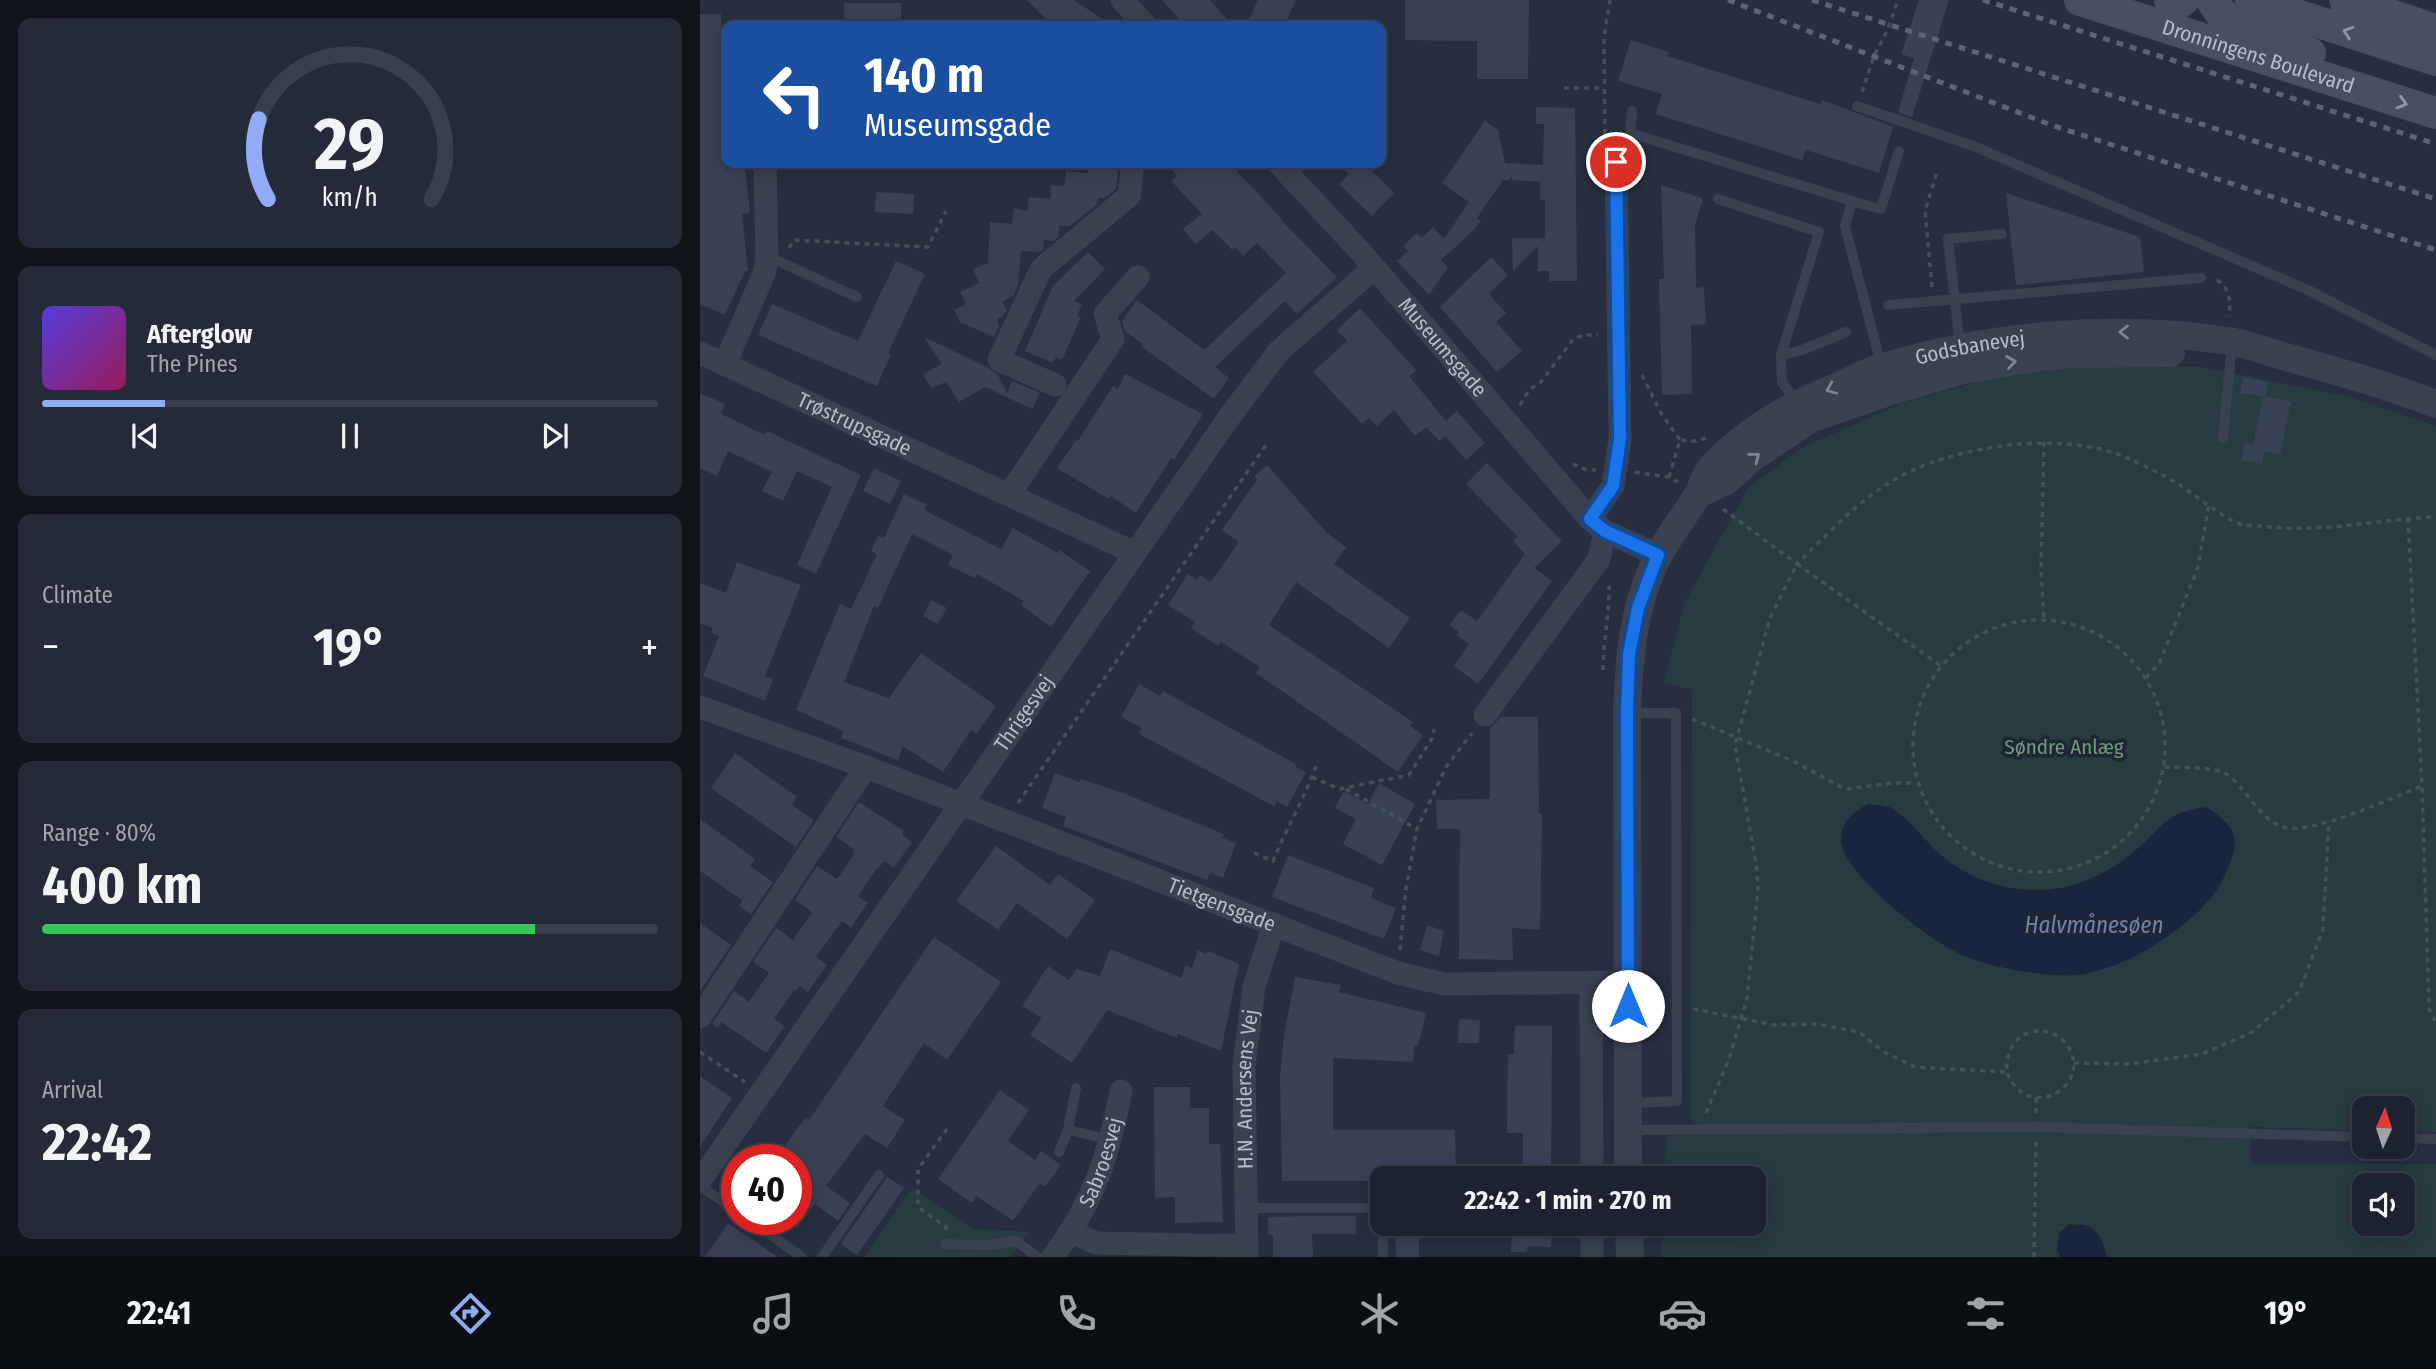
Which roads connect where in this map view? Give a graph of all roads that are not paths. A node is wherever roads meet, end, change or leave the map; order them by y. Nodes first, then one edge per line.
1 (1122, 0) edge
2 (2080, 0) edge
3 (2170, 0) edge
4 (2183, 0) edge
5 (2212, 0) edge
6 (2251, 0) edge
7 (2346, 0) edge
8 (1141, 21) edge
9 (2436, 30) edge
10 (2436, 60) edge
11 (2363, 91) junction
12 (1857, 106) road end
13 (1632, 111) dead end
14 (2436, 114) edge
15 (1899, 151) dead end
16 (1616, 162) road end
17 (765, 168) edge
18 (1132, 168) edge
19 (1292, 168) edge
20 (1718, 199) dead end
21 (1853, 201) junction
22 (2002, 234) dead end
23 (774, 259) junction
24 (1373, 269) junction
25 (1138, 276) dead end
26 (2201, 278) road end
27 (857, 297) dead end
28 (1954, 299) junction
29 (1888, 305) dead end
30 (1846, 332) dead end
31 (2230, 346) junction
32 (700, 353) edge
33 (1781, 355) junction
34 (2436, 355) edge
35 (1962, 359) junction
36 (725, 364) junction
37 (1885, 380) junction
38 (1055, 385) dead end
39 (2436, 404) edge
40 (1804, 411) junction
41 (2223, 438) dead end
42 (1009, 495) junction
43 (1598, 525) junction
44 (1135, 553) junction
45 (1658, 555) junction
46 (700, 707) edge
47 (1627, 712) junction
48 (1485, 715) road end
49 (866, 767) junction
50 (961, 804) junction
51 (1274, 924) junction
52 (1627, 982) junction
53 (1591, 983) junction
54 (700, 1017) edge
55 (1076, 1087) dead end
56 (1121, 1091) dead end
57 (1627, 1116) junction
58 (1068, 1130) junction
59 (2352, 1137) edge
60 (2415, 1138) edge
61 (2436, 1139) edge
62 (1111, 1140) junction
63 (1059, 1152) dead end
64 (1592, 1166) edge
65 (1628, 1166) edge
66 (879, 1175) dead end
67 (700, 1183) edge
68 (721, 1199) edge
69 (1247, 1208) junction
70 (1370, 1208) edge
71 (1072, 1232) junction
72 (770, 1235) edge
73 (1382, 1236) edge
74 (1592, 1236) edge
75 (1629, 1236) edge
76 (945, 1244) road end
77 (1247, 1252) edge
78 (802, 1257) edge
79 (822, 1257) edge
80 (1038, 1257) edge
81 (1053, 1257) edge
82 (1383, 1257) edge
83 (1592, 1257) edge
84 (1630, 1257) edge

1 - 8 street
2 - 11 main road, Dronningens Boulevard
3 - 4 main road
5 - 11 main road
10 -> 6 main road
7 - 9 main road
11 -> 14 main road, Dronningens Boulevard
12 - 34 lane
13 - 21 lane
15 - 21 lane
16 - 43 street
17 - 23 street
18 - 38 street
19 - 24 street, Museumsgade
20 - 33 lane
21 - 37 lane
22 - 28 lane
23 - 27 lane
23 - 36 street
24 - 43 street, Museumsgade
24 - 44 street, Thrigesvej
25 - 42 street
26 - 28 lane
28 - 29 lane
28 - 35 lane
30 - 33 lane
31 - 35 street, Godsbanevej
31 - 39 street, Godsbanevej
31 - 41 lane
32 - 36 street, Trøstrupsgade
33 - 40 lane
35 - 37 street, Godsbanevej
36 - 42 street, Trøstrupsgade
37 - 40 street, Godsbanevej
40 - 45 street, Godsbanevej
42 - 44 street, Trøstrupsgade
43 - 45 street, Museumsgade
43 - 48 street
44 - 50 street, Thrigesvej
45 - 47 street, Godsbanevej
46 - 49 street, Tietgensgade
47 - 52 street, Godsbanevej
47 - 57 lane
49 - 50 street, Tietgensgade
49 - 54 street
50 - 51 street, Tietgensgade
50 - 67 street, Thrigesvej
51 - 53 street, Tietgensgade
51 - 69 street, H.N. Andersens Vej
52 - 53 street, Tietgensgade
52 - 57 street, Godsbanevej
53 - 64 street
55 - 58 lane
56 - 62 street, Sabroesvej
57 - 59 lane
57 - 65 street, Godsbanevej
58 - 62 lane
58 - 63 lane
60 - 61 lane
62 - 71 street, Sabroesvej
66 - 79 lane
67 - 68 lane
69 - 70 lane
69 - 77 street, H.N. Andersens Vej
71 - 77 street, Sabroesvej
71 - 81 street, Sabroesvej
72 - 78 lane
73 - 82 lane
74 - 83 street
75 - 84 street
76 - 80 lane

